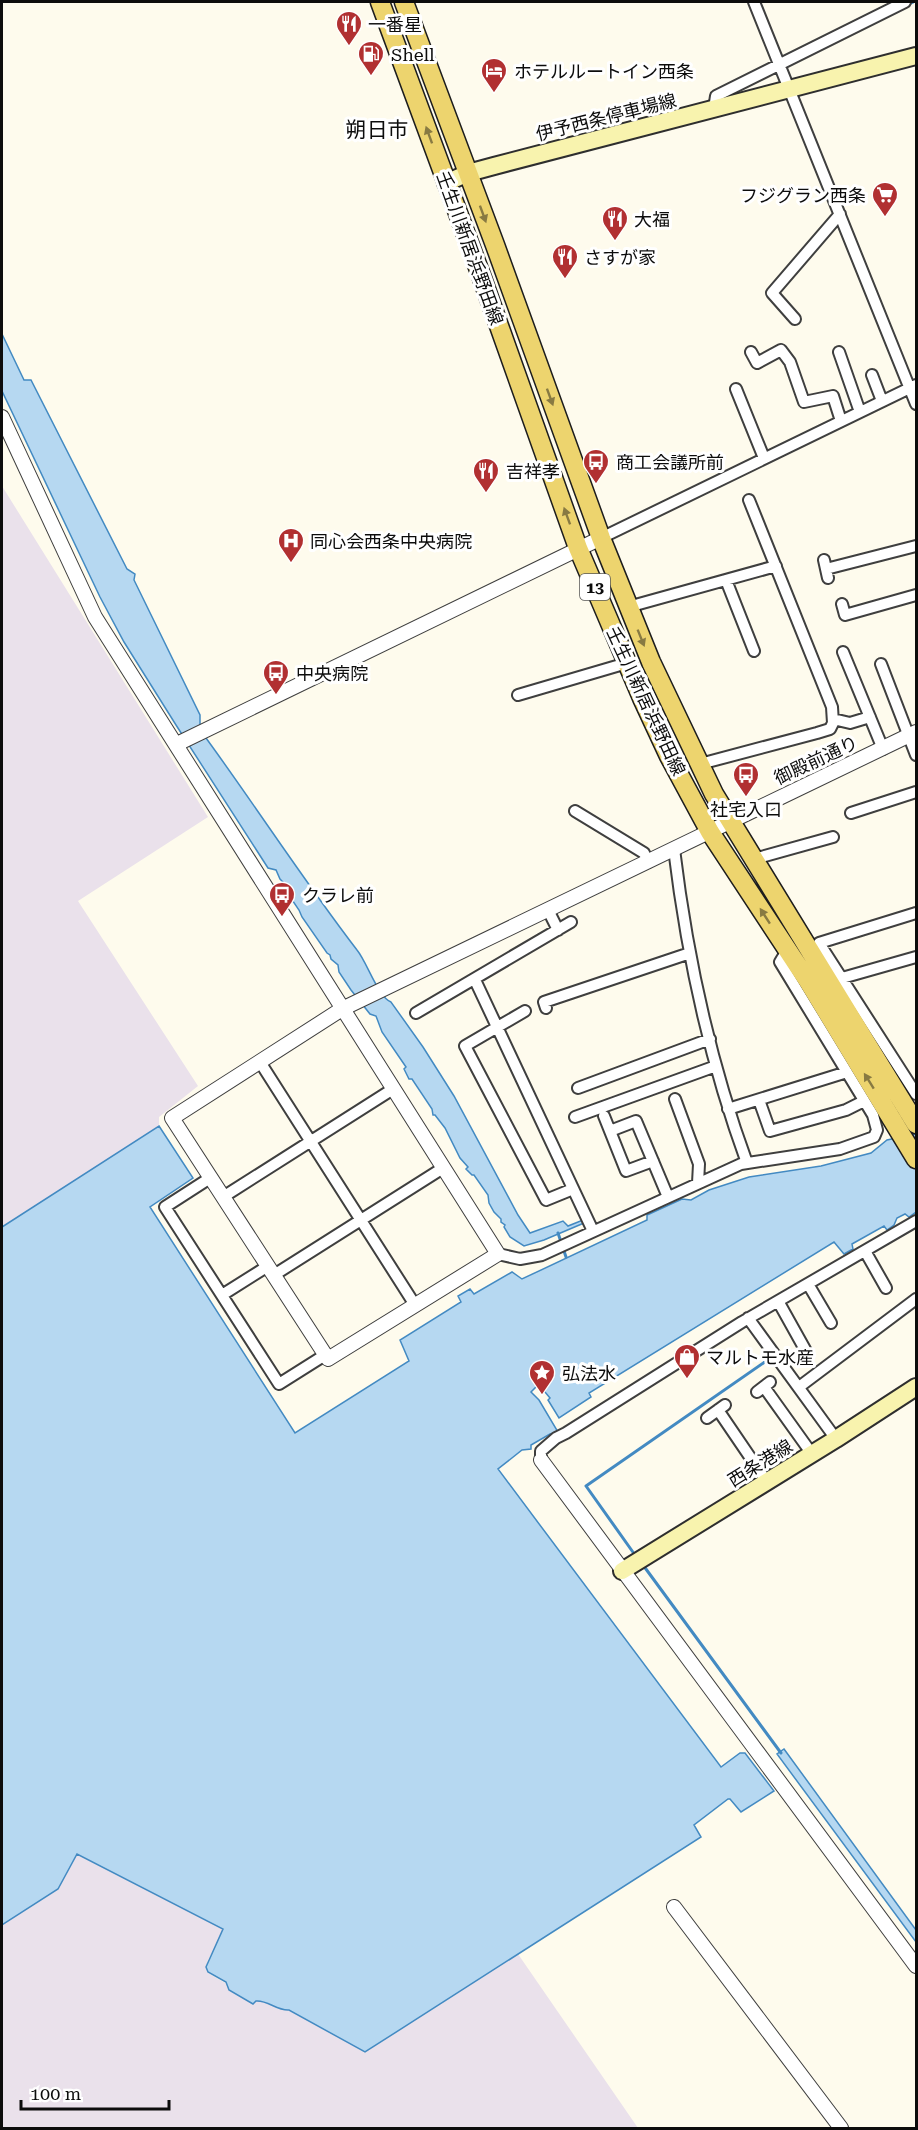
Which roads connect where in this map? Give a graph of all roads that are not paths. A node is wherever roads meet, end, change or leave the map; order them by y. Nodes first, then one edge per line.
1 (380, 2) edge
2 (404, 2) edge
3 (754, 2) edge
4 (904, 2) edge
5 (916, 56) edge
6 (779, 63) junction
7 (790, 89) junction
8 (714, 109) junction
9 (468, 173) junction
10 (446, 183) junction
11 (840, 214) junction
12 (795, 319) dead end
13 (751, 352) dead end
14 (839, 352) dead end
15 (872, 375) dead end
16 (913, 386) edge
17 (736, 389) dead end
18 (882, 401) junction
19 (916, 404) edge
20 (860, 412) junction
21 (2, 417) edge
22 (841, 421) junction
23 (764, 458) junction
24 (749, 500) dead end
25 (601, 538) junction
26 (916, 546) edge
27 (579, 548) junction
28 (776, 566) junction
29 (826, 569) dead end
30 (726, 580) junction
31 (916, 595) edge
32 (842, 604) dead end
33 (628, 607) junction
34 (754, 651) dead end
35 (843, 652) dead end
36 (627, 663) junction
37 (881, 664) dead end
38 (518, 695) dead end
39 (870, 717) junction
40 (833, 719) junction
41 (913, 734) edge
42 (179, 743) junction
43 (883, 748) junction
44 (916, 755) edge
45 (700, 764) junction
46 (916, 792) edge
47 (575, 811) dead end
48 (851, 813) dead end
49 (731, 820) junction
50 (710, 832) junction
51 (834, 837) dead end
52 (674, 849) junction
53 (754, 858) junction
54 (648, 862) junction
55 (548, 910) junction
56 (916, 913) edge
57 (571, 922) dead end
58 (558, 930) junction
59 (798, 930) junction
60 (788, 950) junction
61 (690, 953) junction
62 (916, 957) edge
63 (828, 968) junction
64 (842, 978) junction
65 (474, 980) junction
66 (807, 981) junction
67 (347, 1006) junction
68 (546, 1008) dead end
69 (525, 1011) dead end
70 (416, 1013) dead end
71 (495, 1027) junction
72 (710, 1039) junction
73 (260, 1062) junction
74 (716, 1066) junction
75 (847, 1072) junction
76 (578, 1088) dead end
77 (393, 1089) junction
78 (916, 1094) edge
79 (675, 1099) dead end
80 (759, 1100) junction
81 (864, 1101) junction
82 (728, 1109) junction
83 (604, 1116) dead end
84 (576, 1117) dead end
85 (908, 1127) edge
86 (610, 1131) junction
87 (311, 1142) junction
88 (916, 1159) edge
89 (653, 1161) junction
90 (747, 1163) junction
91 (443, 1167) junction
92 (210, 1178) junction
93 (698, 1183) junction
94 (573, 1189) junction
95 (223, 1197) junction
96 (668, 1197) junction
97 (360, 1220) junction
98 (916, 1221) edge
99 (593, 1231) junction
100 (865, 1251) junction
101 (498, 1254) junction
102 (271, 1271) junction
103 (808, 1284) junction
104 (885, 1288) dead end
105 (222, 1295) junction
106 (916, 1299) edge
107 (778, 1301) junction
108 (415, 1305) junction
109 (748, 1318) junction
110 (831, 1323) dead end
111 (807, 1353) dead end
112 (325, 1355) junction
113 (764, 1387) dead end
114 (799, 1387) junction
115 (916, 1387) edge
116 (707, 1418) dead end
117 (836, 1439) junction
118 (812, 1454) junction
119 (541, 1460) joint
120 (767, 1482) junction
121 (622, 1571) junction
122 (674, 1907) dead end
123 (916, 1966) edge
124 (841, 2128) edge

10 -> 1 main road, 壬生川新居浜野田線 / 13
2 - 9 main road, 壬生川新居浜野田線 / 13
3 - 6 street
4 - 6 street
5 - 7 main road, 伊予西条停車場線
6 - 7 street
6 - 8 street
7 - 8 main road, 伊予西条停車場線
7 - 11 street
8 - 9 main road, 伊予西条停車場線
9 - 10 main road, 伊予西条停車場線
9 -> 25 main road, 壬生川新居浜野田線 / 13
27 -> 10 main road, 壬生川新居浜野田線 / 13
11 - 12 street
11 - 16 street
13 - 22 street
14 - 20 street
15 - 18 street
16 - 18 street
16 - 19 street
17 - 23 street
18 - 20 street
20 - 22 street
21 - 42 street
22 - 23 street
23 - 25 street
24 - 28 street
25 - 27 street
25 - 33 main road, 壬生川新居浜野田線 / 13
26 - 29 street
27 - 36 main road, 壬生川新居浜野田線 / 13
27 - 42 street
28 - 30 street
28 - 40 street
30 - 33 street
30 - 34 street
31 - 32 street
33 -> 45 main road, 壬生川新居浜野田線 / 13
35 - 39 street
36 - 38 street
36 - 50 main road, 壬生川新居浜野田線 / 13
37 - 41 street
39 - 40 street
39 - 43 street
40 - 45 street
41 - 43 street, 御殿前通り
41 - 44 street
42 - 67 street
43 - 49 street, 御殿前通り
45 - 49 main road, 壬生川新居浜野田線 / 13
46 - 48 street
47 - 54 street
49 - 50 street, 御殿前通り
49 - 53 main road, 壬生川新居浜野田線 / 13
50 - 52 street, 御殿前通り
60 -> 50 main road, 壬生川新居浜野田線 / 13
51 - 53 street
52 - 54 street, 御殿前通り
52 - 61 street
53 - 59 main road, 壬生川新居浜野田線 / 13
54 - 55 street, 御殿前通り
55 - 58 street
55 - 67 street, 御殿前通り
56 - 63 street
57 - 58 street
58 - 65 street
59 - 60 street
59 - 63 main road, 壬生川新居浜野田線 / 13
60 - 66 main road, 壬生川新居浜野田線 / 13
60 - 75 street
61 - 68 street
61 - 72 street
62 - 64 street
63 - 64 street
63 - 66 street
63 - 85 main road, 壬生川新居浜野田線 / 13
64 - 78 street
65 - 70 street
65 - 71 street
85 -> 66 main road, 壬生川新居浜野田線 / 13
67 - 73 street, 御殿前通り
67 - 77 street
69 - 71 street
71 - 94 street
71 - 94 street
72 - 74 street
72 - 76 street
73 - 87 street
73 - 92 street, 御殿前通り
74 - 82 street
74 - 84 street
75 - 80 street
75 - 81 street
77 - 87 street
77 - 91 street
79 - 93 street
80 - 81 street
80 - 82 street
81 - 90 street
82 - 90 street
83 - 86 street
85 - 88 main road, 壬生川新居浜野田線 / 13
86 - 89 street
86 - 89 street
87 - 95 street
87 - 97 street
89 - 96 street
90 - 93 street
91 - 97 street
91 - 101 street
92 - 95 street
92 - 105 street
93 - 96 street
94 - 99 street
95 - 102 street
96 - 99 street
97 - 102 street
97 - 108 street
98 - 100 street
99 - 101 street
100 - 103 street
100 - 104 street
101 - 108 street
102 - 105 street
102 - 112 street
103 - 107 street
103 - 110 street
105 - 112 street
106 - 114 street
107 - 109 street
107 - 111 street
108 - 112 street
109 - 114 street
109 - 119 street
113 - 118 street
114 - 117 street
115 - 117 main road, 西条港線
116 - 120 street
117 - 118 main road, 西条港線
118 - 120 main road, 西条港線
119 - 121 street
120 - 121 main road, 西条港線
121 - 123 street
122 - 124 street

